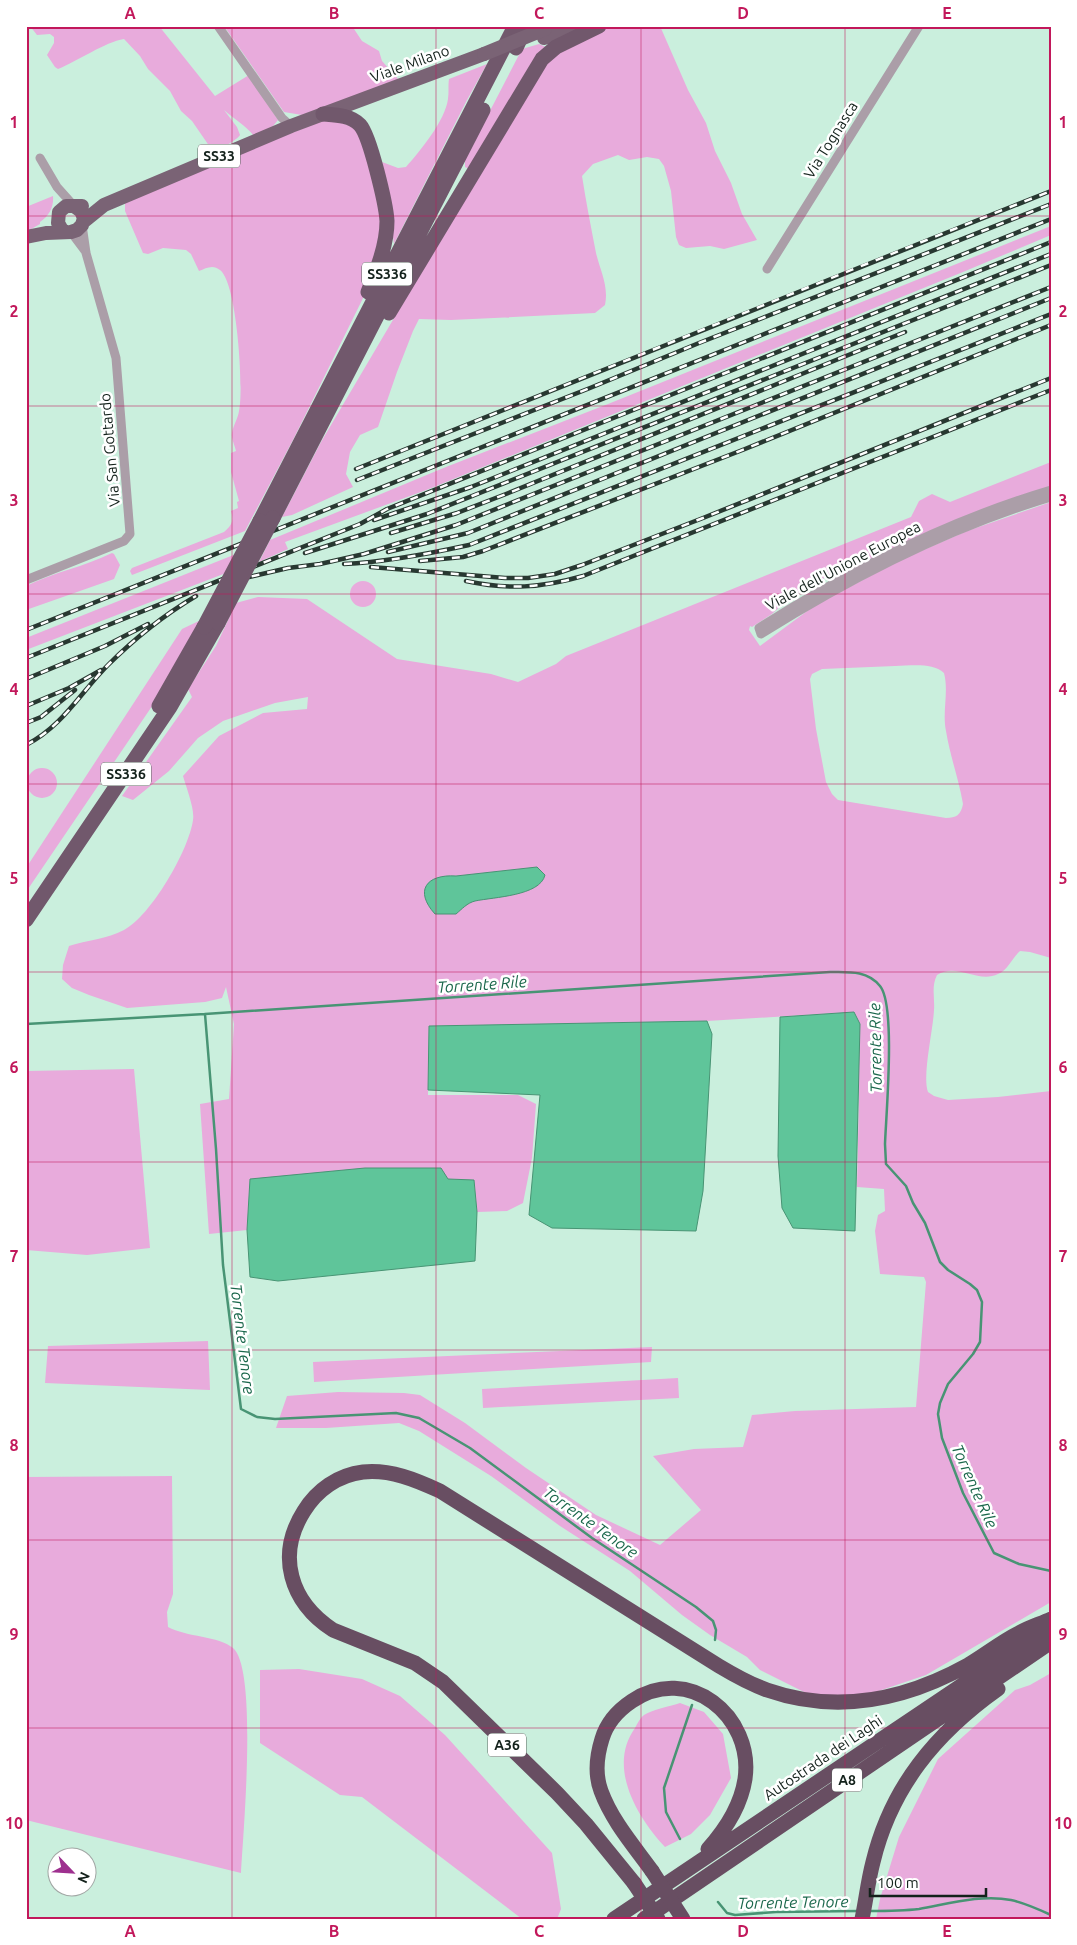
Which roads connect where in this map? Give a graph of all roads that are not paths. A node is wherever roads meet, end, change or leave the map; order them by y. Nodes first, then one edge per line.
1 (218, 26) edge
2 (515, 26) edge
3 (526, 26) edge
4 (593, 26) edge
5 (599, 26) edge
6 (919, 26) edge
7 (547, 31) edge
8 (323, 114) junction
9 (291, 126) junction
10 (40, 158) dead end
11 (57, 187) junction
12 (104, 205) junction
13 (74, 206) junction
14 (58, 214) junction
15 (76, 228) junction
16 (28, 237) edge
17 (86, 252) junction
18 (766, 269) dead end
19 (331, 394) junction
20 (1051, 490) edge
21 (1051, 497) edge
22 (26, 580) edge
23 (211, 625) junction
24 (26, 902) edge
25 (26, 920) edge
26 (1051, 1619) edge
27 (1051, 1626) edge
28 (1051, 1642) edge
29 (1051, 1648) edge
30 (693, 1865) junction
31 (614, 1919) edge
32 (644, 1919) edge
33 (658, 1919) edge
34 (683, 1919) edge
35 (862, 1919) edge

1 - 9 street
2 - 19 highway, SS336
3 - 19 highway, SS336
4 - 7 main road, Viale Milano / SS33
5 - 19 highway
6 - 18 street, Via Tognasca
7 - 8 main road, Viale Milano / SS33, bridge
8 - 9 main road, SS33
8 - 19 highway
9 - 12 main road, SS33
10 - 11 street
11 - 13 street
11 - 14 street
12 - 13 main road, SS33
12 - 15 main road, SS33
13 - 14 main road, SS33
13 - 15 main road
14 - 15 main road
14 - 16 main road, SS33
15 - 16 main road, SS33
15 - 17 street, Via San Gottardo
15 - 17 street, Via San Gottardo
17 - 22 street, Via San Gottardo
19 - 23 highway, SS336, bridge
20 - 21 street, Viale dell'Unione Europea
23 - 24 highway, SS336
23 - 25 highway, SS336
26 - 33 highway, A36, bridge
27 - 30 highway, Autostrada dei Laghi / A8
28 - 32 highway, A8
29 - 35 highway
30 - 31 highway, Autostrada dei Laghi / A8
30 - 34 highway, bridge

